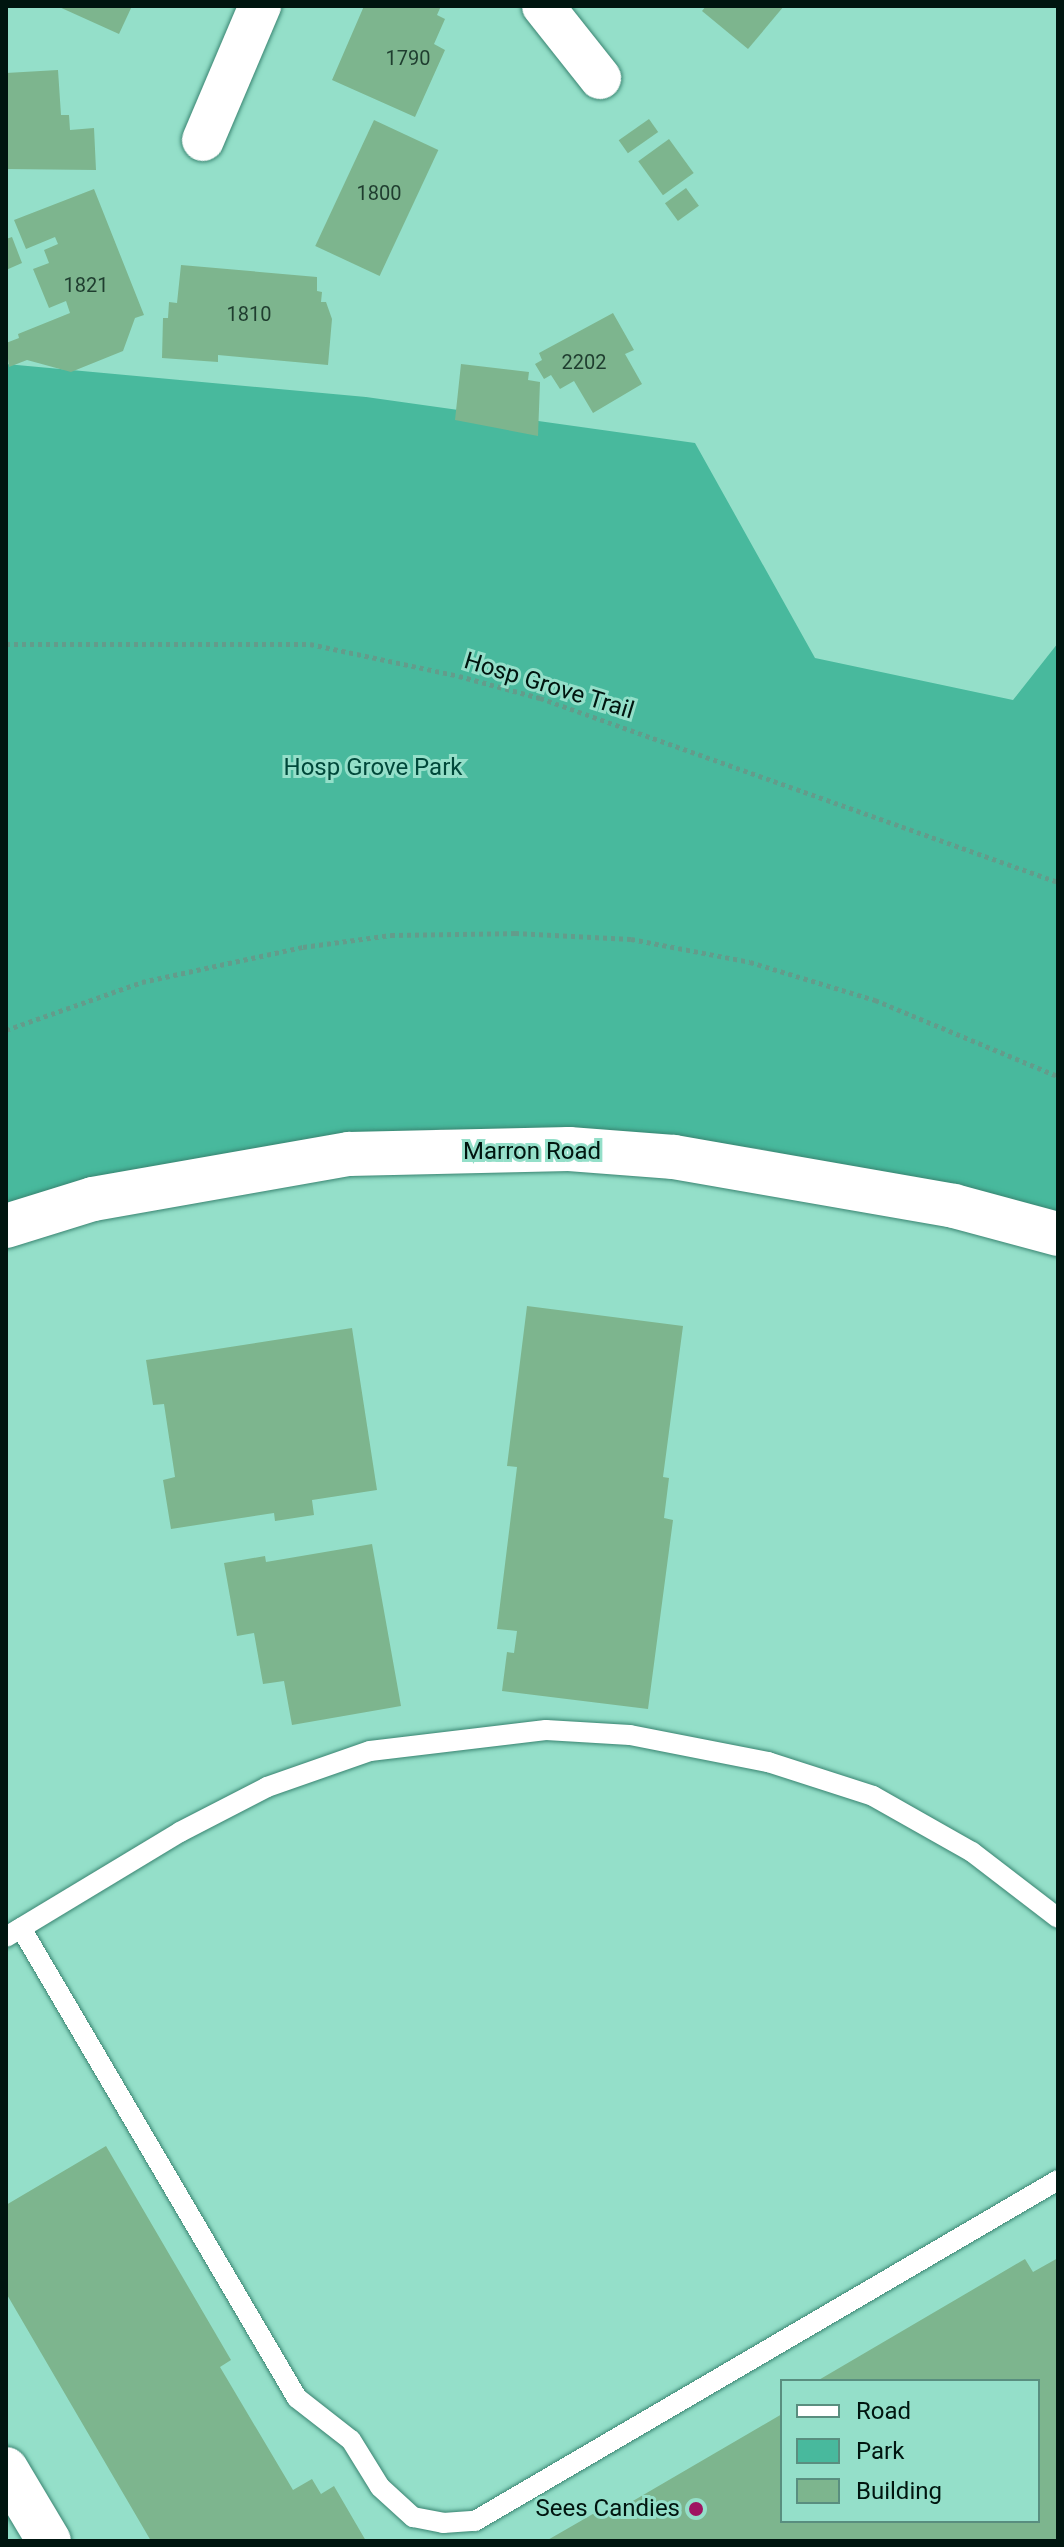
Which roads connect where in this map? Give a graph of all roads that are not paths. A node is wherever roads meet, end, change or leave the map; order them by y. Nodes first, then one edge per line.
1 (260, 6) edge
2 (543, 6) edge
3 (600, 78) dead end
4 (203, 140) dead end
5 (6, 1226) edge
6 (1058, 1234) edge
7 (1058, 1918) edge
8 (14, 1932) edge
9 (1058, 2180) edge
10 (6, 2469) edge
11 (49, 2541) edge

1 - 4 street
2 - 3 street
5 - 6 main road, Marron Road
7 - 8 lane
8 - 9 lane
10 - 11 main road

